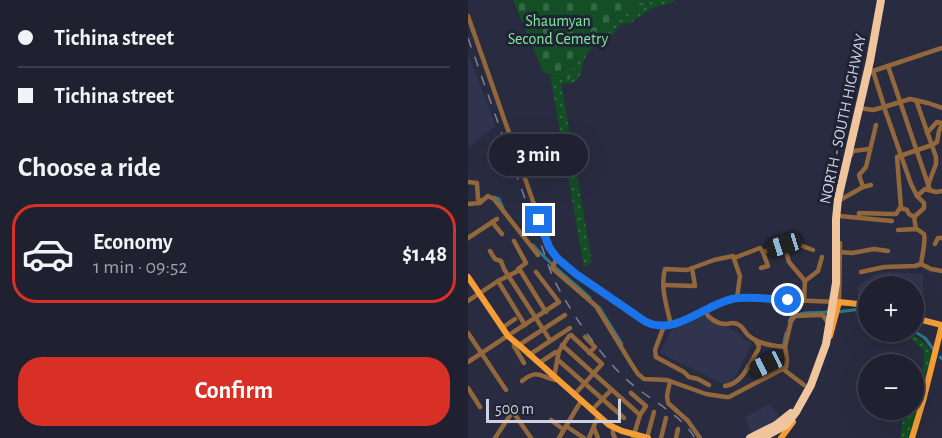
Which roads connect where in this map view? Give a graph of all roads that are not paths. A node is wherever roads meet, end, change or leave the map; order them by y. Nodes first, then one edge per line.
1 (880, 0) edge
2 (468, 16) edge
3 (470, 26) edge
4 (942, 48) edge
5 (870, 61) junction
6 (888, 66) junction
7 (873, 71) junction
8 (866, 81) junction
9 (916, 100) junction
10 (900, 101) junction
11 (884, 107) junction
12 (859, 108) junction
13 (942, 108) edge
14 (942, 124) edge
15 (876, 125) dead end
16 (927, 133) junction
17 (932, 145) junction
18 (869, 148) junction
19 (916, 150) junction
20 (900, 155) junction
21 (844, 170) junction
22 (468, 182) edge
23 (871, 185) dead end
24 (844, 186) junction
25 (863, 187) junction
26 (929, 188) junction
27 (942, 191) edge
28 (917, 196) junction
29 (839, 198) junction
30 (481, 200) junction
31 (468, 204) edge
32 (902, 208) junction
33 (839, 216) junction
34 (914, 217) junction
35 (858, 218) junction
36 (892, 221) dead end
37 (898, 230) dead end
38 (916, 230) junction
39 (502, 234) dead end
40 (468, 238) edge
41 (942, 238) edge
42 (514, 241) dead end
43 (934, 244) dead end
44 (784, 245) junction
45 (813, 250) dead end
46 (490, 251) dead end
47 (888, 251) dead end
48 (763, 252) junction
49 (840, 252) junction
50 (538, 255) dead end
51 (822, 257) dead end
52 (734, 258) junction
53 (556, 260) junction
54 (921, 264) junction
55 (692, 268) junction
56 (761, 268) dead end
57 (942, 271) edge
58 (536, 272) dead end
59 (861, 272) dead end
60 (836, 274) junction
61 (509, 276) junction
62 (468, 277) edge
63 (498, 281) junction
64 (804, 281) junction
65 (664, 285) junction
66 (479, 294) junction
67 (737, 298) junction
68 (804, 300) junction
69 (468, 301) edge
70 (858, 308) edge
71 (546, 312) junction
72 (705, 312) junction
73 (566, 315) dead end
74 (834, 316) junction
75 (536, 318) junction
76 (515, 319) dead end
77 (924, 320) edge
78 (525, 325) junction
79 (671, 325) junction
80 (942, 325) edge
81 (664, 326) junction
82 (502, 328) junction
83 (570, 328) dead end
84 (544, 330) junction
85 (468, 333) edge
86 (942, 333) edge
87 (508, 336) junction
88 (585, 337) dead end
89 (550, 340) junction
90 (756, 341) junction
91 (517, 343) junction
92 (562, 345) junction
93 (783, 347) junction
94 (556, 352) dead end
95 (589, 353) junction
96 (482, 354) junction
97 (529, 354) junction
98 (557, 359) junction
99 (771, 359) dead end
100 (468, 363) edge
101 (524, 363) dead end
102 (539, 363) junction
103 (748, 366) junction
104 (783, 369) junction
105 (594, 374) junction
106 (555, 379) junction
107 (522, 381) dead end
108 (670, 381) junction
109 (585, 383) junction
110 (709, 385) dead end
111 (725, 386) dead end
112 (809, 386) junction
113 (468, 388) edge
114 (506, 390) dead end
115 (611, 390) junction
116 (631, 393) dead end
117 (574, 395) junction
118 (924, 398) edge
119 (924, 398) edge
120 (603, 399) junction
121 (581, 401) junction
122 (508, 406) dead end
123 (480, 407) dead end
124 (592, 410) junction
125 (513, 411) junction
126 (654, 412) dead end
127 (792, 413) junction
128 (640, 415) junction
129 (598, 416) junction
130 (624, 418) dead end
131 (666, 418) dead end
132 (551, 420) dead end
133 (918, 420) edge
134 (785, 423) junction
135 (565, 428) junction
136 (594, 428) junction
137 (614, 428) junction
138 (678, 429) dead end
139 (633, 436) edge
140 (495, 438) edge
141 (531, 438) edge
142 (559, 438) edge
143 (584, 438) edge
144 (589, 438) edge
145 (598, 438) edge
146 (615, 438) edge
147 (647, 438) edge
148 (661, 438) edge
149 (676, 438) edge
150 (700, 438) edge
151 (750, 438) edge
152 (756, 438) edge
153 (762, 438) edge
154 (766, 438) edge
155 (781, 438) edge
156 (913, 438) edge

1 - 5 highway, NORTH - SOUTH HIGHWAY
1 - 60 highway, NORTH - SOUTH HIGHWAY
2 - 3 street
3 - 53 street
4 - 6 street
5 - 7 street
5 - 8 highway, NORTH - SOUTH HIGHWAY
6 - 7 street
6 - 10 street
7 - 8 street
7 - 11 street
8 - 12 highway, NORTH - SOUTH HIGHWAY
9 - 10 street
9 - 13 street
9 - 16 street
10 - 11 street
10 - 19 street
11 - 12 street
11 - 20 street
12 - 21 highway, NORTH - SOUTH HIGHWAY
14 - 16 street
14 - 17 street
15 - 18 street
16 - 17 street
17 - 19 street
17 - 26 street
18 - 24 street
18 - 25 street
19 - 20 street
19 - 26 street
20 - 28 street
20 - 32 street
21 - 24 street
21 - 29 highway, NORTH - SOUTH HIGHWAY
22 - 30 street
23 - 25 street
24 - 29 street
25 - 29 street
26 - 27 street
26 - 28 street
28 - 34 street
29 - 33 street
29 - 60 highway, NORTH - SOUTH HIGHWAY
30 - 31 street
30 - 50 street
32 - 34 street
32 - 35 street
33 - 35 street
33 - 49 street
34 - 38 street
35 - 36 street
37 - 38 street
38 - 54 street
39 - 40 street
41 - 43 street
42 - 61 street
44 - 45 street
44 - 48 street
44 - 64 street
46 - 61 street
47 - 49 street
48 - 52 street
48 - 56 street
49 - 74 street
51 - 64 street
52 - 55 street
52 - 67 street
53 - 81 street
53 - 108 street
54 - 57 street
54 - 59 street
55 - 65 street
55 - 65 street
58 - 71 street
60 - 74 highway, NORTH - SOUTH HIGHWAY
61 - 63 street
61 - 71 street
61 - 75 street
62 - 66 main road
63 - 66 street
63 - 78 street
64 - 68 street
65 - 79 street
66 - 69 street
66 - 82 main road
67 - 68 street
67 - 72 street
68 - 74 street
70 - 74 main road
71 - 75 street
72 - 79 street
72 - 90 street
73 - 84 street
74 - 93 street
74 - 112 highway, NORTH - SOUTH HIGHWAY
75 - 78 street
75 - 84 street
76 - 82 street
77 - 80 main road
78 - 87 street
79 - 81 street
80 - 118 main road
81 - 110 street
82 - 87 main road
83 - 89 street
84 - 89 street
84 - 91 street
85 - 96 street
86 - 119 main road
87 - 91 main road
87 - 96 street
88 - 95 street
89 - 97 street
90 - 93 street
90 - 103 street
91 - 97 main road
91 - 101 street
92 - 95 street
92 - 98 street
92 - 105 street
93 - 104 street
94 - 102 street
95 - 105 street
96 - 100 street
96 - 114 street
97 - 102 main road
98 - 106 street
98 - 109 street
99 - 103 street
102 - 106 main road
103 - 111 street
104 - 108 street
104 - 112 street
105 - 109 street
105 - 115 street
106 - 107 street
106 - 117 main road
108 - 150 street
109 - 117 street
109 - 120 street
112 - 127 highway, NORTH - SOUTH HIGHWAY
112 - 134 highway, NORTH - SOUTH HIGHWAY
112 - 155 main road
113 - 123 street
115 - 120 street
115 - 128 street
116 - 128 street
117 - 121 main road
120 - 124 street
120 - 130 street
121 - 124 main road
121 - 135 street
122 - 125 street
124 - 129 main road
125 - 140 street
125 - 141 street
126 - 147 street
127 - 134 highway
127 - 152 highway, NORTH - SOUTH HIGHWAY
128 - 139 street
129 - 136 street
129 - 137 main road
131 - 148 street
132 - 135 street
133 - 156 main road
134 - 151 highway
134 - 153 highway, NORTH - SOUTH HIGHWAY
134 - 154 highway
135 - 142 street
135 - 143 street
136 - 144 street
136 - 145 street
137 - 139 main road
137 - 146 street
138 - 149 street
139 - 147 main road

